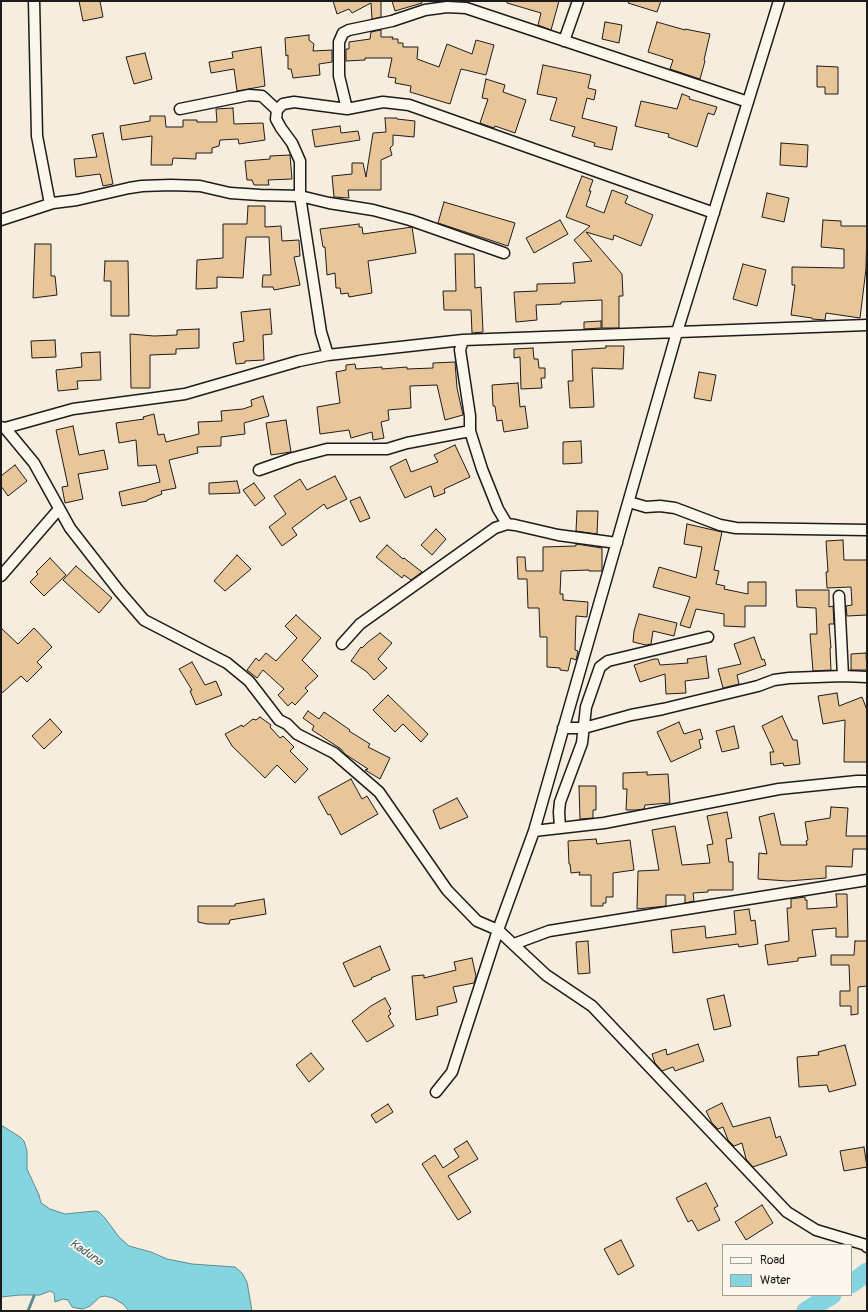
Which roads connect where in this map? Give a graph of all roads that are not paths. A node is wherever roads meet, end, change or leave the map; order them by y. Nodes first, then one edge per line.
1 (34, 1) edge
2 (578, 1) edge
3 (779, 1) edge
4 (564, 41) junction
5 (748, 102) junction
6 (180, 108) dead end
7 (347, 109) junction
8 (277, 110) junction
9 (300, 196) junction
10 (50, 204) junction
11 (714, 213) junction
12 (1, 220) edge
13 (504, 253) dead end
14 (867, 325) edge
15 (678, 332) junction
16 (463, 340) junction
17 (328, 355) junction
18 (3, 428) edge
19 (470, 431) junction
20 (259, 470) dead end
21 (629, 502) junction
22 (59, 509) junction
23 (507, 524) junction
24 (867, 530) edge
25 (617, 543) junction
26 (1, 576) edge
27 (839, 596) dead end
28 (708, 638) dead end
29 (342, 644) dead end
30 (843, 676) junction
31 (867, 677) edge
32 (564, 728) junction
33 (584, 728) junction
34 (867, 781) edge
35 (560, 828) junction
36 (534, 831) junction
37 (867, 880) edge
38 (498, 930) junction
39 (514, 944) junction
40 (436, 1092) dead end
41 (864, 1243) edge

1 - 10 street
2 - 4 street
3 - 5 street
4 - 5 street
4 - 7 street
5 - 11 street
6 - 8 street
7 - 8 street
7 - 11 street
8 - 9 street
9 - 10 street
9 - 13 street
9 - 17 street
10 - 12 street
11 - 15 street
14 - 15 street
15 - 16 street
15 - 21 street
16 - 17 street
16 - 19 street
17 - 18 street
18 - 22 street
19 - 20 street
19 - 23 street
21 - 24 street
21 - 25 street
22 - 26 street
22 - 38 street
23 - 25 street
23 - 29 street
25 - 32 street
27 - 30 street
28 - 33 street
30 - 31 street
30 - 33 street
32 - 33 street
32 - 36 street
33 - 35 street
34 - 35 street
35 - 36 street
36 - 38 street
37 - 39 street
38 - 39 street
38 - 40 street
39 - 41 street

